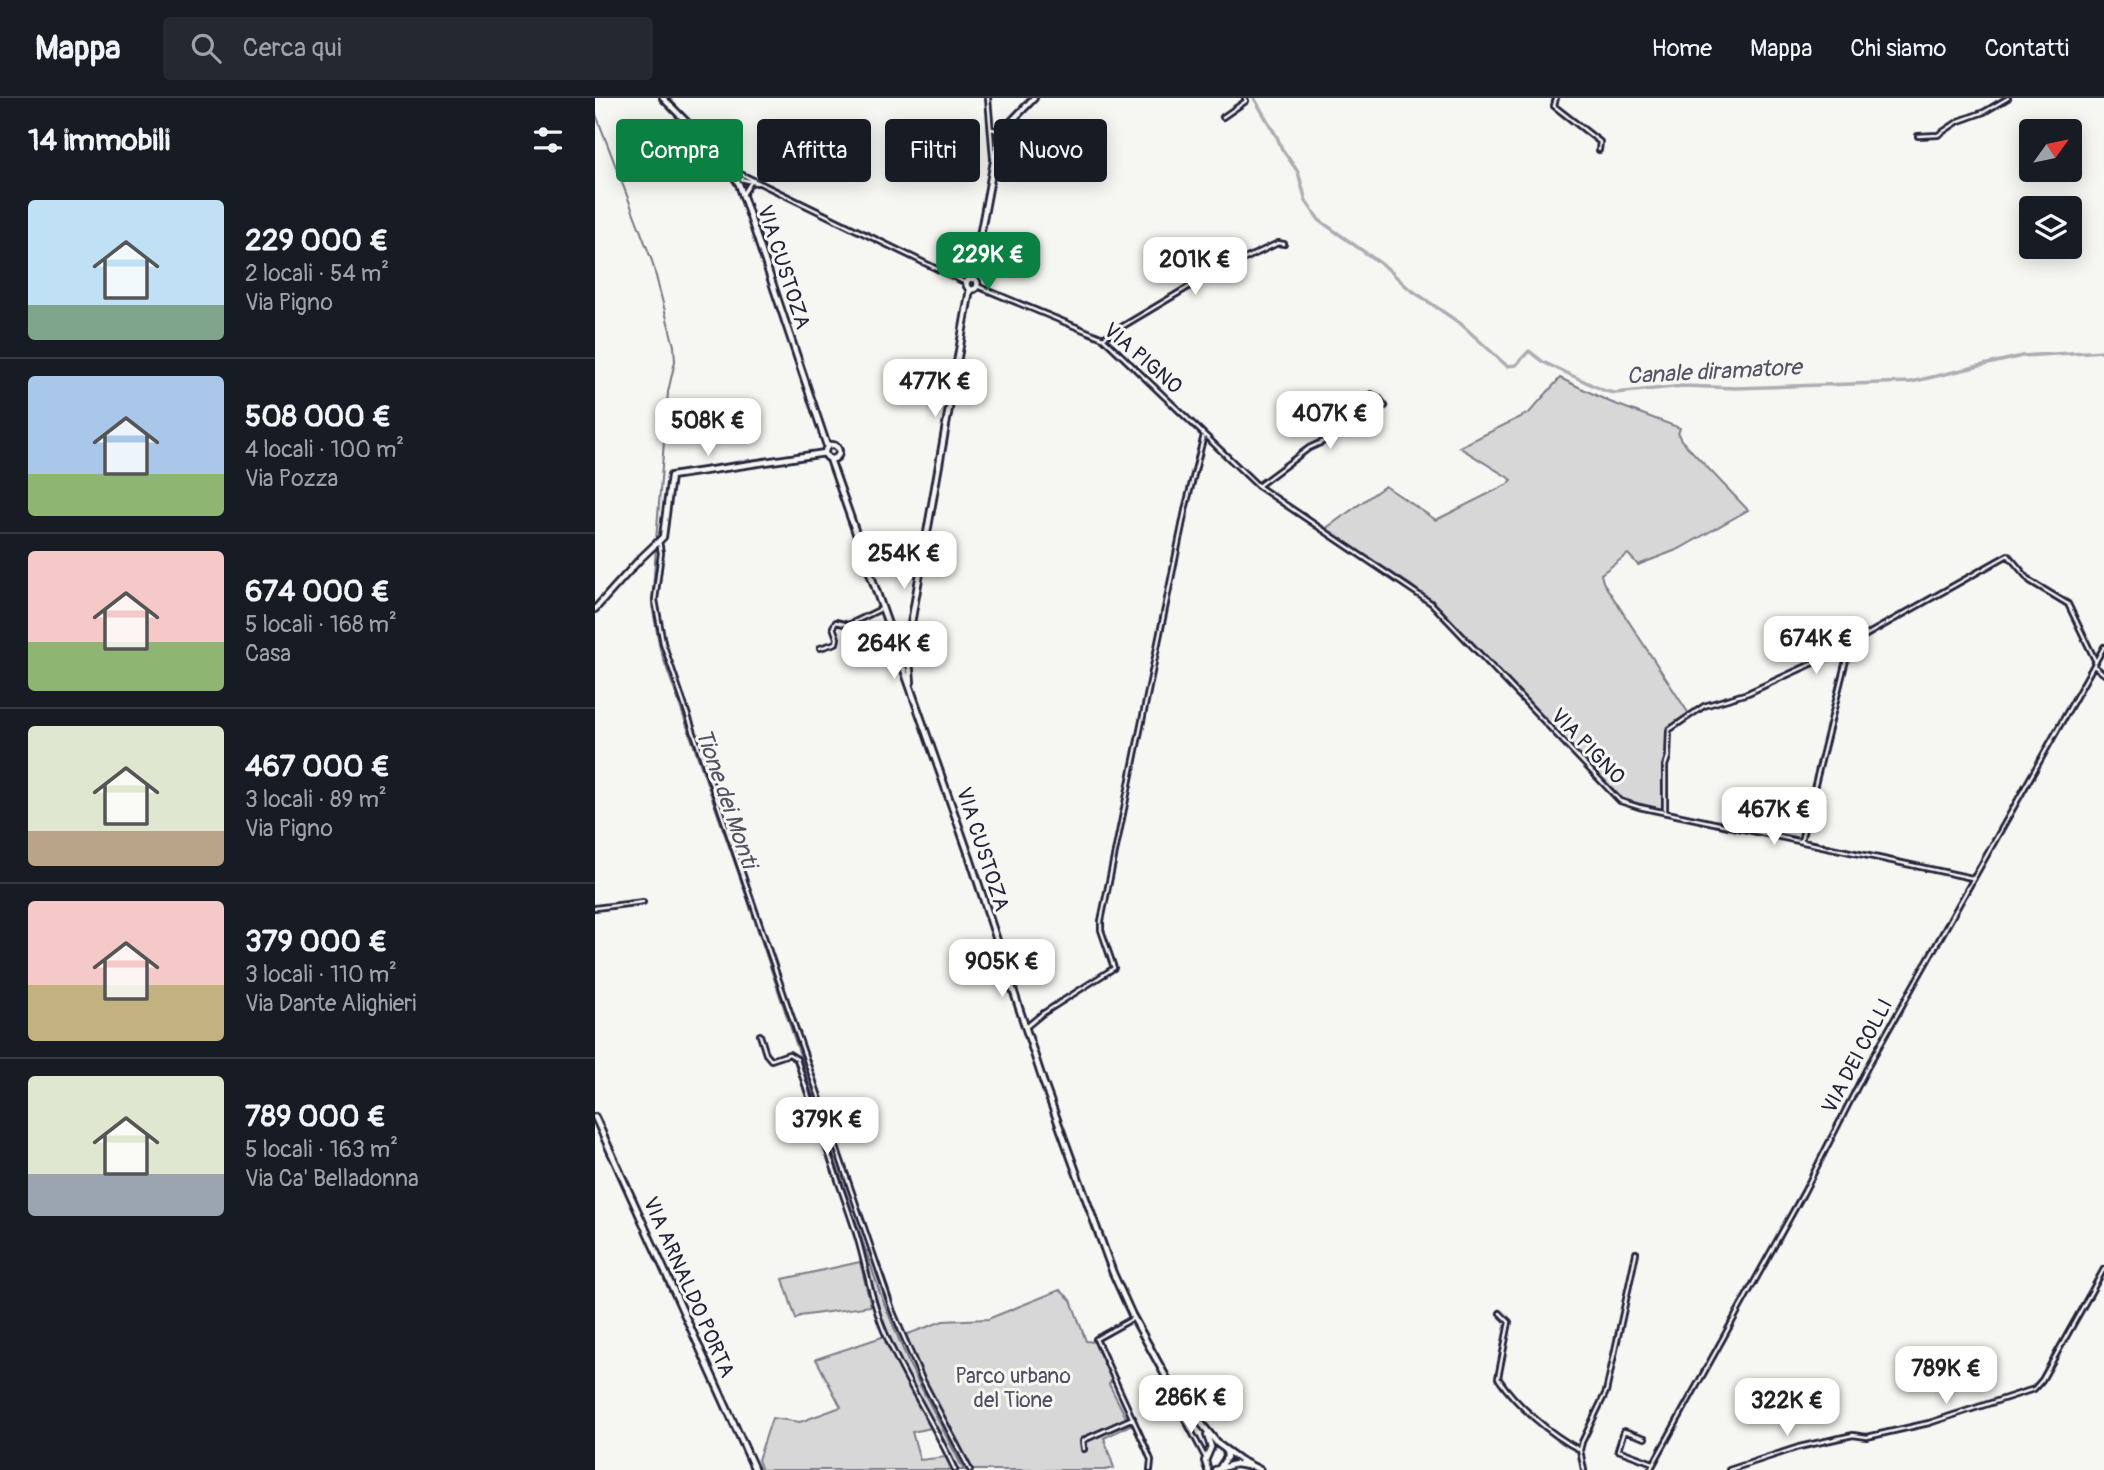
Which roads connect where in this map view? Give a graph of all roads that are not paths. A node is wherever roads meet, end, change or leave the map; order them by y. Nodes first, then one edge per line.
1 (663, 98) edge
2 (988, 98) edge
3 (1034, 98) edge
4 (1245, 98) edge
5 (1556, 98) edge
6 (2008, 98) edge
7 (1223, 117) dead end
8 (683, 119) edge
9 (1014, 119) edge
10 (991, 128) junction
11 (994, 129) edge
12 (994, 136) edge
13 (1918, 136) dead end
14 (991, 138) junction
15 (994, 140) edge
16 (1599, 150) dead end
17 (994, 157) edge
18 (993, 162) junction
19 (743, 175) edge
20 (743, 180) edge
21 (737, 182) edge
22 (751, 182) junction
23 (761, 183) junction
24 (744, 196) junction
25 (1284, 244) dead end
26 (972, 279) junction
27 (966, 283) junction
28 (977, 286) junction
29 (970, 289) junction
30 (1103, 338) junction
31 (1385, 406) dead end
32 (822, 429) junction
33 (1204, 435) junction
34 (827, 446) junction
35 (835, 446) junction
36 (825, 453) junction
37 (838, 456) junction
38 (830, 458) junction
39 (837, 473) junction
40 (1258, 486) junction
41 (658, 542) junction
42 (883, 608) junction
43 (595, 610) edge
44 (909, 635) junction
45 (906, 640) junction
46 (895, 643) junction
47 (1850, 643) junction
48 (2104, 647) edge
49 (820, 648) dead end
50 (908, 649) junction
51 (899, 656) junction
52 (2096, 662) junction
53 (2094, 666) junction
54 (2104, 674) edge
55 (914, 697) junction
56 (1665, 813) junction
57 (1801, 841) junction
58 (1972, 878) junction
59 (643, 902) dead end
60 (595, 908) edge
61 (1025, 1028) junction
62 (760, 1035) dead end
63 (595, 1117) edge
64 (1636, 1253) dead end
65 (2104, 1269) edge
66 (1500, 1313) dead end
67 (1132, 1319) dead end
68 (1174, 1398) dead end
69 (1133, 1418) junction
70 (1197, 1419) junction
71 (1645, 1438) dead end
72 (1084, 1449) dead end
73 (1226, 1450) junction
74 (1580, 1450) junction
75 (1207, 1456) junction
76 (1653, 1463) junction
77 (1217, 1468) edge
78 (1208, 1469) edge
79 (755, 1470) edge
80 (955, 1470) edge
81 (969, 1470) edge
82 (1150, 1470) edge
83 (1260, 1470) edge
84 (1584, 1470) edge
85 (1650, 1470) edge
86 (1729, 1470) edge

1 - 8 main road, VIA CUSTOZA
2 - 10 street
3 - 9 main road
4 - 7 street
5 - 16 street
6 - 13 street
10 - 11 street
10 - 12 street
10 - 14 street
14 - 15 street
14 - 18 street
17 - 18 main road
18 - 26 main road
19 - 23 street
20 - 22 street
21 - 24 main road, VIA CUSTOZA
22 - 23 street
22 - 24 street
23 - 27 street
24 - 32 main road, VIA CUSTOZA
25 - 30 street
26 - 27 main road
26 - 28 main road
27 - 29 main road
28 - 29 main road
28 - 30 street, VIA PIGNO
29 - 44 main road
30 - 33 street, VIA PIGNO
31 - 40 street
32 - 34 main road, VIA CUSTOZA
32 - 35 main road, VIA CUSTOZA
33 - 40 street, VIA PIGNO
33 - 61 street
34 - 35 main road
34 - 36 main road
35 - 37 main road, VIA CUSTOZA
36 - 38 main road, VIA CUSTOZA
36 - 41 main road
37 - 38 main road
37 - 39 main road, VIA CUSTOZA
38 - 39 main road, VIA CUSTOZA
39 - 42 main road, VIA CUSTOZA
40 - 56 street, VIA PIGNO
41 - 43 main road
41 - 81 street
42 - 46 main road, VIA CUSTOZA
42 - 49 street
44 - 45 main road
44 - 50 main road
45 - 46 main road
45 - 51 main road
46 - 51 main road, VIA CUSTOZA
47 - 52 street
47 - 56 street
47 - 57 street
48 - 52 street, VIA DEI COLLI
50 - 51 main road
50 - 55 main road
51 - 55 main road, VIA CUSTOZA
52 - 53 street, VIA DEI COLLI
53 - 54 street
53 - 58 street, VIA DEI COLLI
55 - 61 main road, VIA CUSTOZA
56 - 57 street, VIA PIGNO
57 - 58 street, VIA PIGNO
58 - 76 street, VIA DEI COLLI
59 - 60 street
61 - 70 main road, VIA CUSTOZA
62 - 80 street
63 - 79 main road, VIA ARNALDO PORTA
64 - 74 street
65 - 86 street
66 - 74 street
67 - 69 street
68 - 75 street, VIA CUSTOZA
69 - 72 street
69 - 82 street
70 - 73 main road, VIA CUSTOZA
70 - 75 main road, VIA CUSTOZA
71 - 76 street
73 - 75 main road
73 - 77 main road
73 - 83 main road, VIA CUSTOZA
74 - 84 street
75 - 78 main road, VIA CUSTOZA
76 - 85 street, VIA DEI COLLI
77 - 78 main road, VIA CUSTOZA
77 - 83 main road, VIA CUSTOZA

